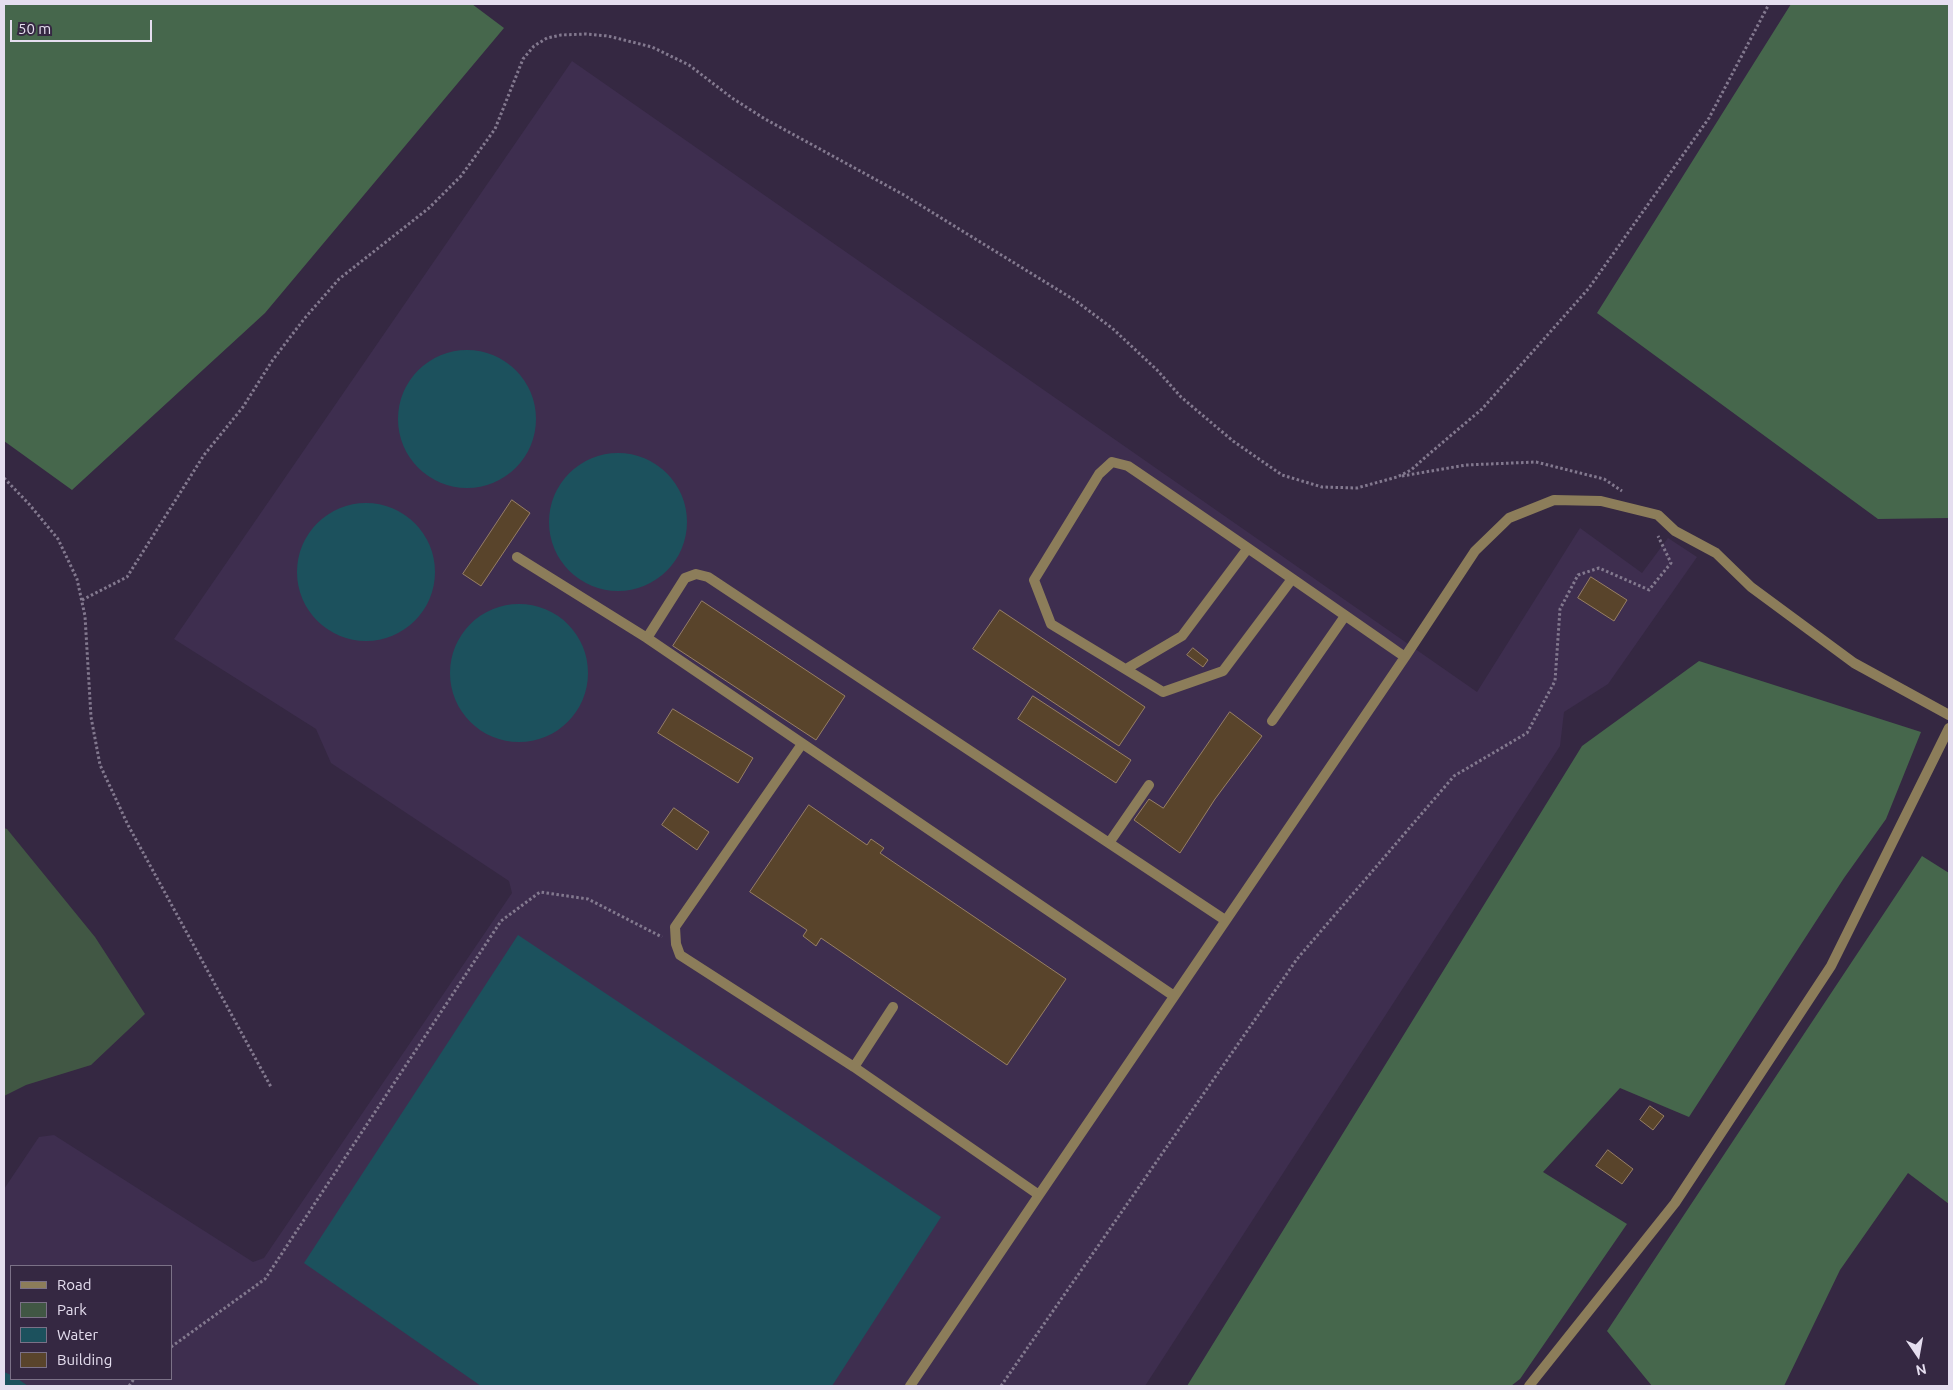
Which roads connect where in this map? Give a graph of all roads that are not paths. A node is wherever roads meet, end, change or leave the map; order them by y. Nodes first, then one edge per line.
1 (1248, 548) junction
2 (517, 557) dead end
3 (1292, 579) junction
4 (1345, 616) junction
5 (647, 638) junction
6 (1405, 657) junction
7 (1126, 669) junction
8 (1949, 715) edge
9 (1272, 722) dead end
10 (1949, 728) edge
11 (802, 744) junction
12 (1149, 785) dead end
13 (1109, 843) junction
14 (1226, 920) junction
15 (1174, 996) junction
16 (893, 1007) dead end
17 (854, 1067) junction
18 (1038, 1195) junction
19 (910, 1386) edge
20 (1529, 1386) edge

1 - 3 street
1 - 7 street
1 - 7 street
2 - 5 street
3 - 4 street
3 - 7 street
4 - 6 street
4 - 9 street
5 - 11 street
5 - 13 street
6 - 8 street
6 - 14 street
10 - 20 street
11 - 15 street
11 - 17 street
12 - 13 street
13 - 14 street
14 - 15 street
15 - 18 street
16 - 17 street
17 - 18 street
18 - 19 street

